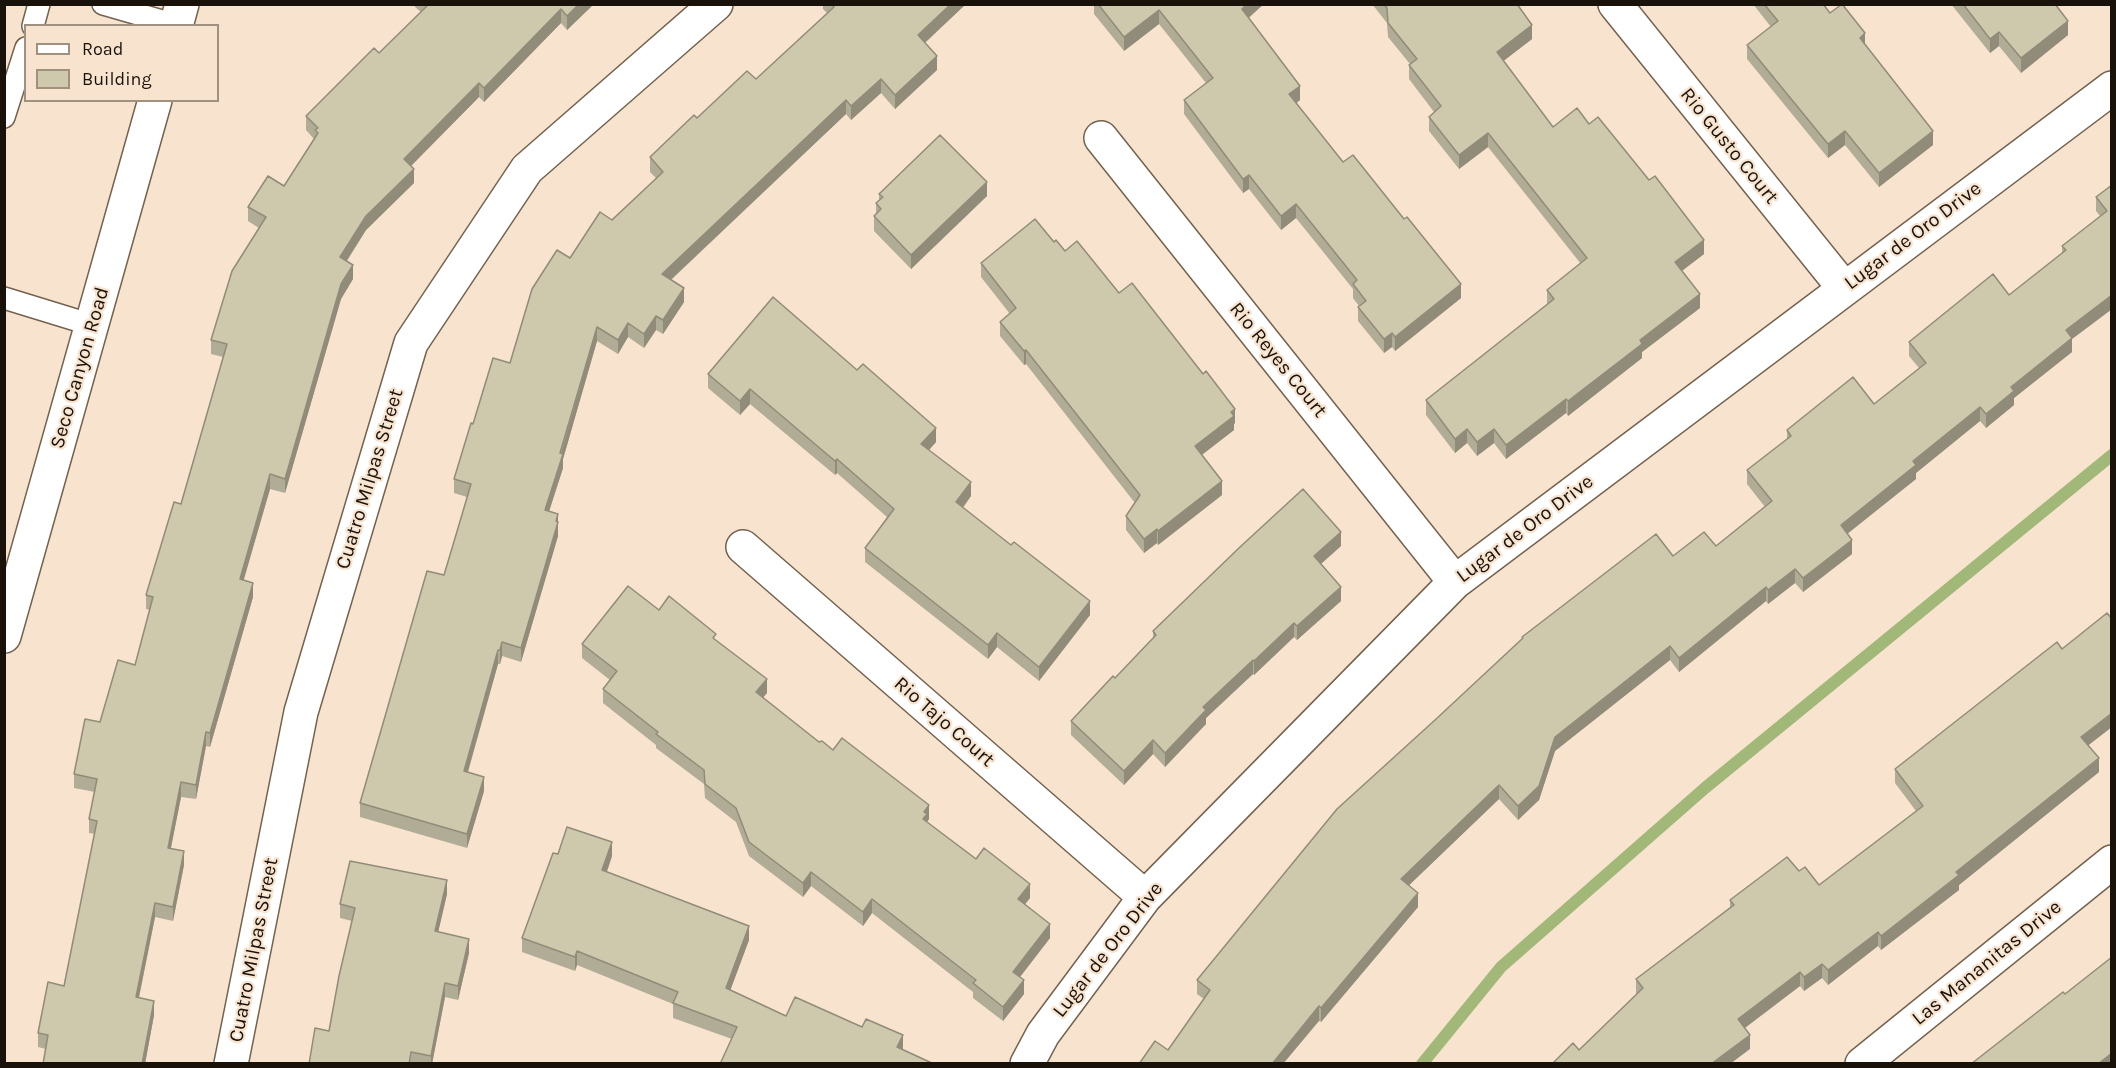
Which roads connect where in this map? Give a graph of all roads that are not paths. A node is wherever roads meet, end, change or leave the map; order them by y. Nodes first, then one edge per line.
1 (39, 4) edge
2 (103, 4) edge
3 (182, 4) edge
4 (716, 4) edge
5 (1615, 4) edge
6 (34, 24) edge
7 (173, 24) edge
8 (176, 24) edge
9 (24, 54) edge
10 (2112, 88) edge
11 (154, 102) edge
12 (4, 117) edge
13 (1101, 138) dead end
14 (1844, 288) junction
15 (4, 298) edge
16 (92, 325) junction
17 (743, 547) dead end
18 (13, 572) edge
19 (1455, 582) junction
20 (4, 636) edge
21 (2112, 862) edge
22 (1145, 897) junction
23 (231, 1064) edge
24 (1027, 1064) edge
25 (1862, 1064) edge

1 - 6 lane
2 - 7 lane
3 - 8 street
4 - 23 street, Cuatro Milpas Street
5 - 14 street, Rio Gusto Court
9 - 12 lane
10 - 14 street, Lugar de Oro Drive
11 - 16 street, Seco Canyon Road
13 - 19 street, Rio Reyes Court
14 - 19 street, Lugar de Oro Drive
15 - 16 lane
16 - 18 street, Seco Canyon Road
17 - 22 street, Rio Tajo Court
18 - 20 street, Seco Canyon Road
19 - 22 street, Lugar de Oro Drive
21 - 25 street, Las Mananitas Drive
22 - 24 street, Lugar de Oro Drive

